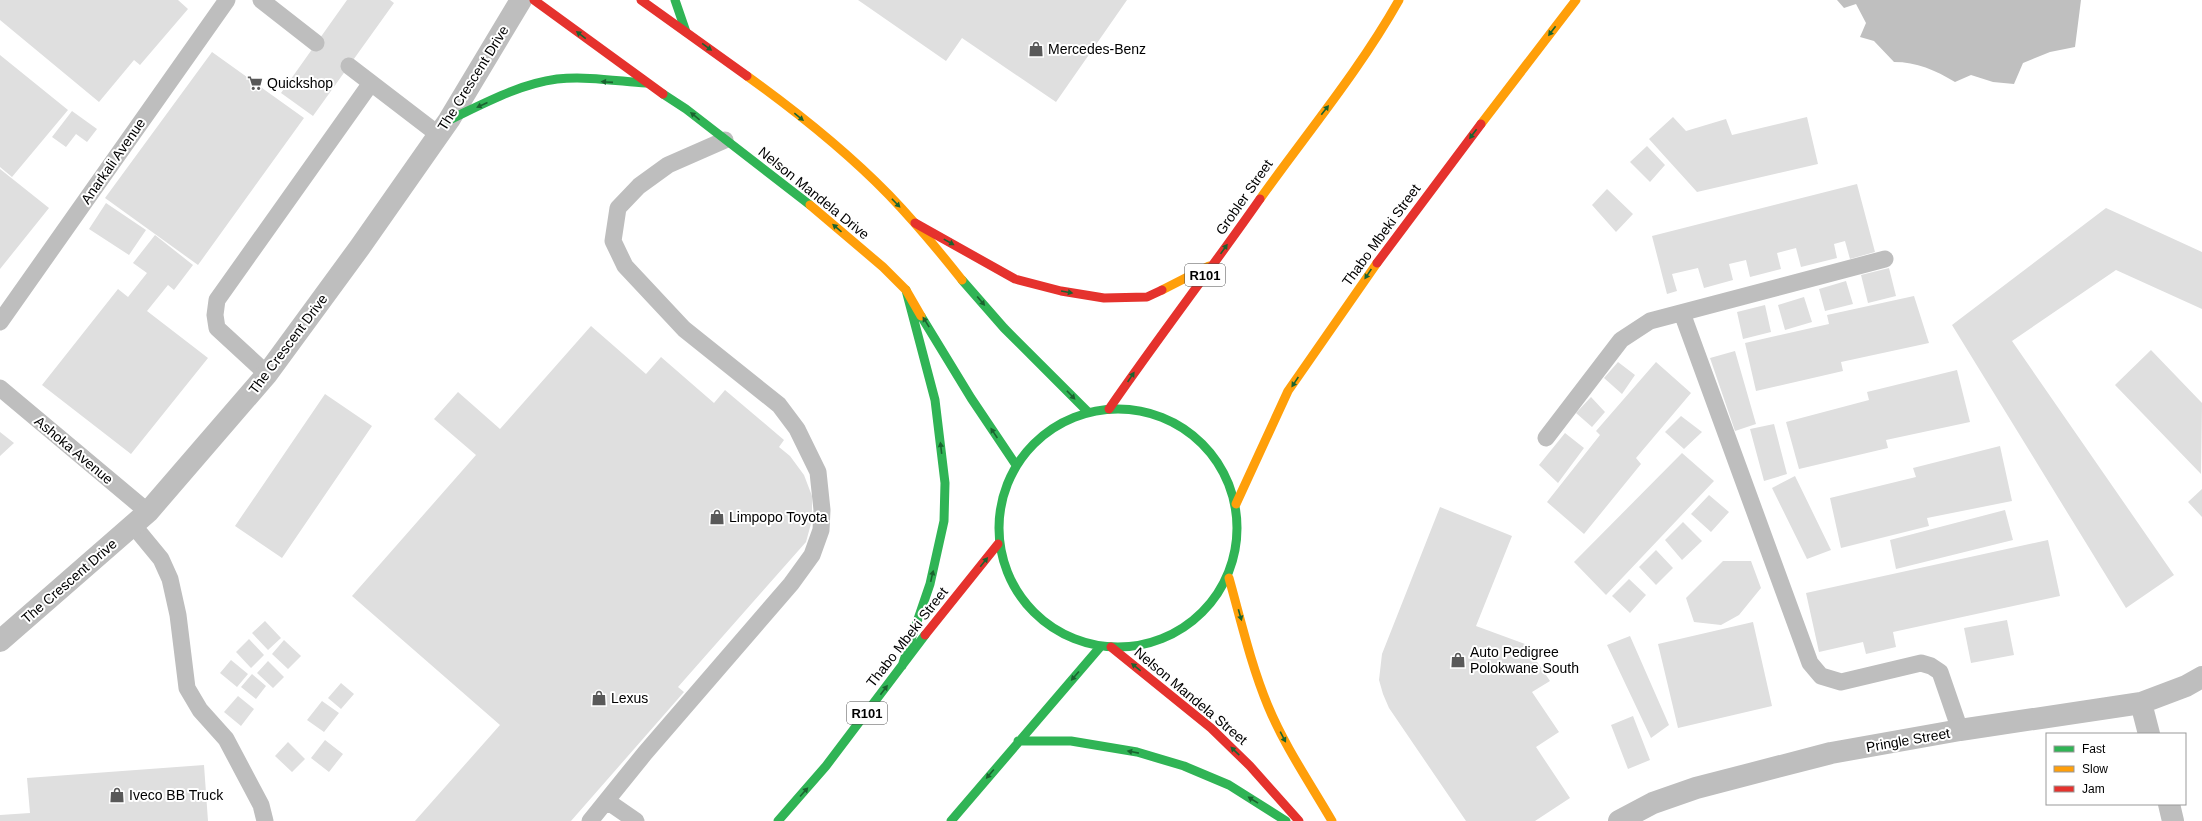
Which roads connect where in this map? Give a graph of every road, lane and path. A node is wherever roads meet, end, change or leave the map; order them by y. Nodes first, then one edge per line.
1 (227, 0) edge
2 (262, 0) edge
3 (521, 0) edge
4 (534, 0) edge
5 (641, 0) edge
6 (675, 0) edge
7 (1399, 0) edge
8 (1576, 0) edge
9 (686, 32) junction
10 (316, 43) dead end
11 (349, 66) dead end
12 (371, 83) junction
13 (646, 84) junction
14 (444, 127) junction
15 (725, 140) junction
16 (915, 223) junction
17 (1884, 259) dead end
18 (1214, 264) junction
19 (906, 290) junction
20 (1682, 313) junction
21 (0, 322) edge
22 (267, 374) junction
23 (0, 388) edge
24 (1109, 409) junction
25 (1088, 412) junction
26 (1546, 438) dead end
27 (1016, 465) junction
28 (1236, 504) junction
29 (141, 518) junction
30 (998, 544) junction
31 (1229, 578) junction
32 (0, 642) edge
33 (1101, 646) junction
34 (1111, 647) junction
35 (902, 666) junction
36 (2202, 677) edge
37 (2141, 703) junction
38 (1960, 730) junction
39 (2149, 733) edge
40 (1018, 741) junction
41 (607, 801) junction
42 (2169, 805) edge
43 (264, 821) edge
44 (590, 821) edge
45 (636, 821) edge
46 (778, 821) edge
47 (951, 821) edge
48 (1286, 821) edge
49 (1300, 821) edge
50 (1332, 821) edge
51 (1619, 821) edge
52 (2173, 821) edge

1 - 21 lane, Anarkali Avenue
2 - 10 lane
3 - 14 street, The Crescent Drive
13 -> 4 main road, Nelson Mandela Drive
5 - 9 main road
6 - 9 main road
18 -> 7 main road, Grobler Street / R101
8 -> 28 main road, Thabo Mbeki Street
9 -> 16 main road
11 - 12 lane
12 - 14 lane
12 - 22 lane
13 -> 14 main road
15 -> 13 main road, Nelson Mandela Drive
14 - 22 street, The Crescent Drive
19 -> 15 main road, Nelson Mandela Drive
15 - 41 lane
16 -> 18 main road
16 -> 25 main road
17 - 20 lane
24 -> 18 main road, Grobler Street / R101
27 -> 19 main road, Nelson Mandela Drive
35 -> 19 main road
20 - 26 lane
20 - 38 lane
22 - 29 street, The Crescent Drive
23 - 29 lane, Ashoka Avenue
24 - 25 main road, Thabo Mbeki Street
24 - 28 main road, Thabo Mbeki Street
25 - 27 main road, Thabo Mbeki Street
27 - 30 main road, Thabo Mbeki Street
28 - 31 main road, Thabo Mbeki Street
29 - 32 street, The Crescent Drive
29 - 43 lane, Ashoka Avenue
30 - 33 main road, Thabo Mbeki Street
35 -> 30 main road, Thabo Mbeki Street / R101
31 - 34 main road, Thabo Mbeki Street
31 -> 50 main road
33 - 34 main road, Thabo Mbeki Street
33 -> 40 main road
49 -> 34 main road, Nelson Mandela Street
46 -> 35 main road, Thabo Mbeki Street / R101
36 - 37 street, Pringle Street
37 - 38 street, Pringle Street
37 - 39 street
38 - 51 street, Pringle Street
40 -> 47 main road
48 -> 40 main road
41 - 44 lane
41 - 45 lane
42 - 52 street

